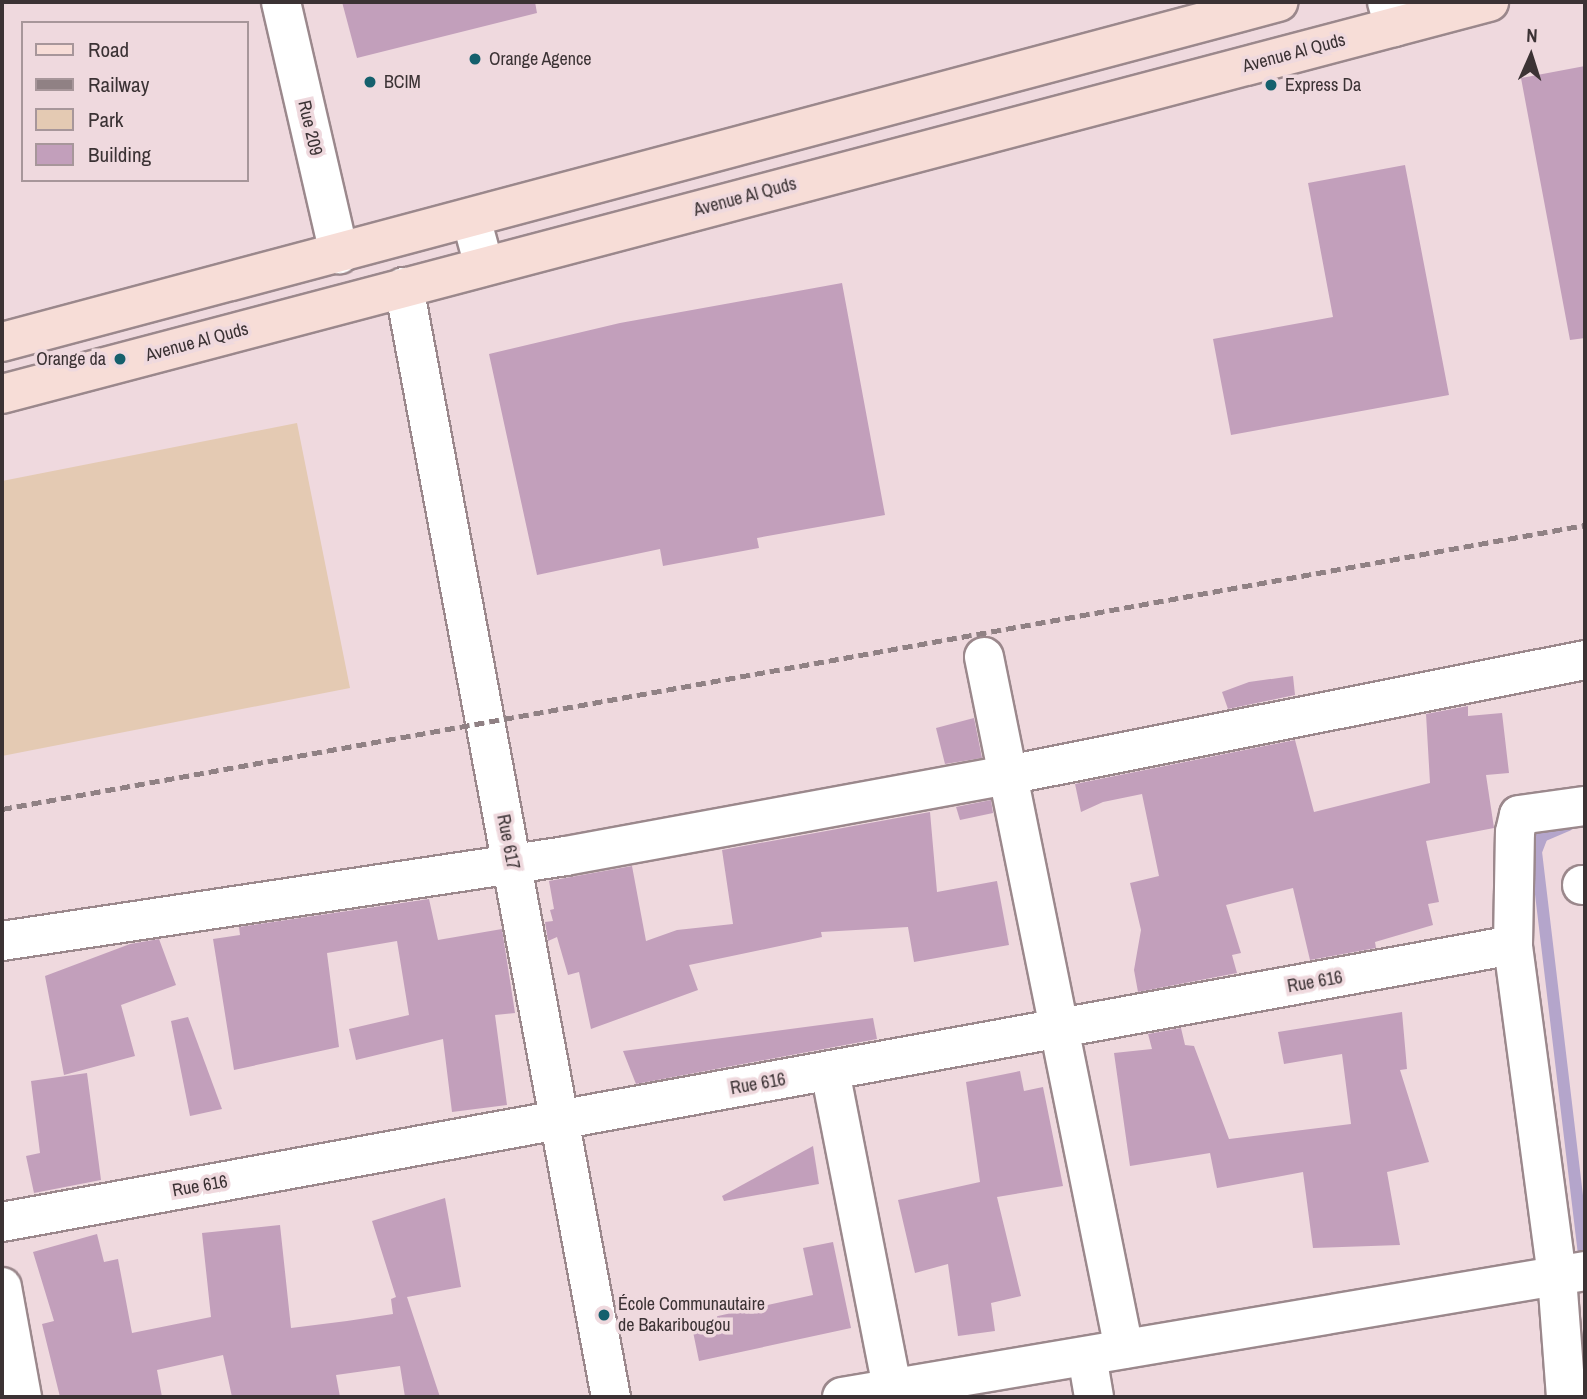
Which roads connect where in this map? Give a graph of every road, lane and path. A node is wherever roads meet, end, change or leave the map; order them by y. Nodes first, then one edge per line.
1 (281, 2) edge
2 (1278, 2) edge
3 (1489, 2) edge
4 (1390, 14) edge
5 (471, 218) junction
6 (339, 254) junction
7 (484, 266) junction
8 (404, 287) junction
9 (2, 342) edge
10 (2, 394) edge
11 (984, 657) dead end
12 (1585, 660) edge
13 (1008, 775) junction
14 (1585, 806) edge
15 (512, 864) junction
16 (2, 941) edge
17 (1513, 945) junction
18 (1060, 1029) junction
19 (830, 1071) junction
20 (559, 1121) junction
21 (2, 1222) edge
22 (1571, 1273) edge
23 (2, 1287) edge
24 (1124, 1349) junction
25 (1087, 1356) junction
26 (894, 1393) edge
27 (22, 1397) edge
28 (611, 1397) edge
29 (842, 1397) edge
30 (1094, 1397) edge
31 (1566, 1397) edge

1 - 6 street, Rue 209
2 - 5 main road
3 - 4 main road, Avenue Al Quds
4 - 7 main road, Avenue Al Quds
5 - 6 main road
5 - 7 street
6 - 9 main road
7 - 8 main road, Avenue Al Quds
8 - 10 main road, Avenue Al Quds
8 - 15 street, Rue 617
11 - 13 street
12 - 13 street
13 - 15 street
13 - 18 street
14 - 17 street
15 - 16 street
15 - 20 street, Rue 617
17 - 18 street, Rue 616
17 - 22 street
18 - 19 street, Rue 616
18 - 24 street
19 - 20 street, Rue 616
19 - 26 street
20 - 21 street, Rue 616
20 - 28 street, Rue 617
22 - 24 street
22 - 31 street
23 - 27 street
24 - 25 street
25 - 26 street
25 - 30 street
26 - 29 street

